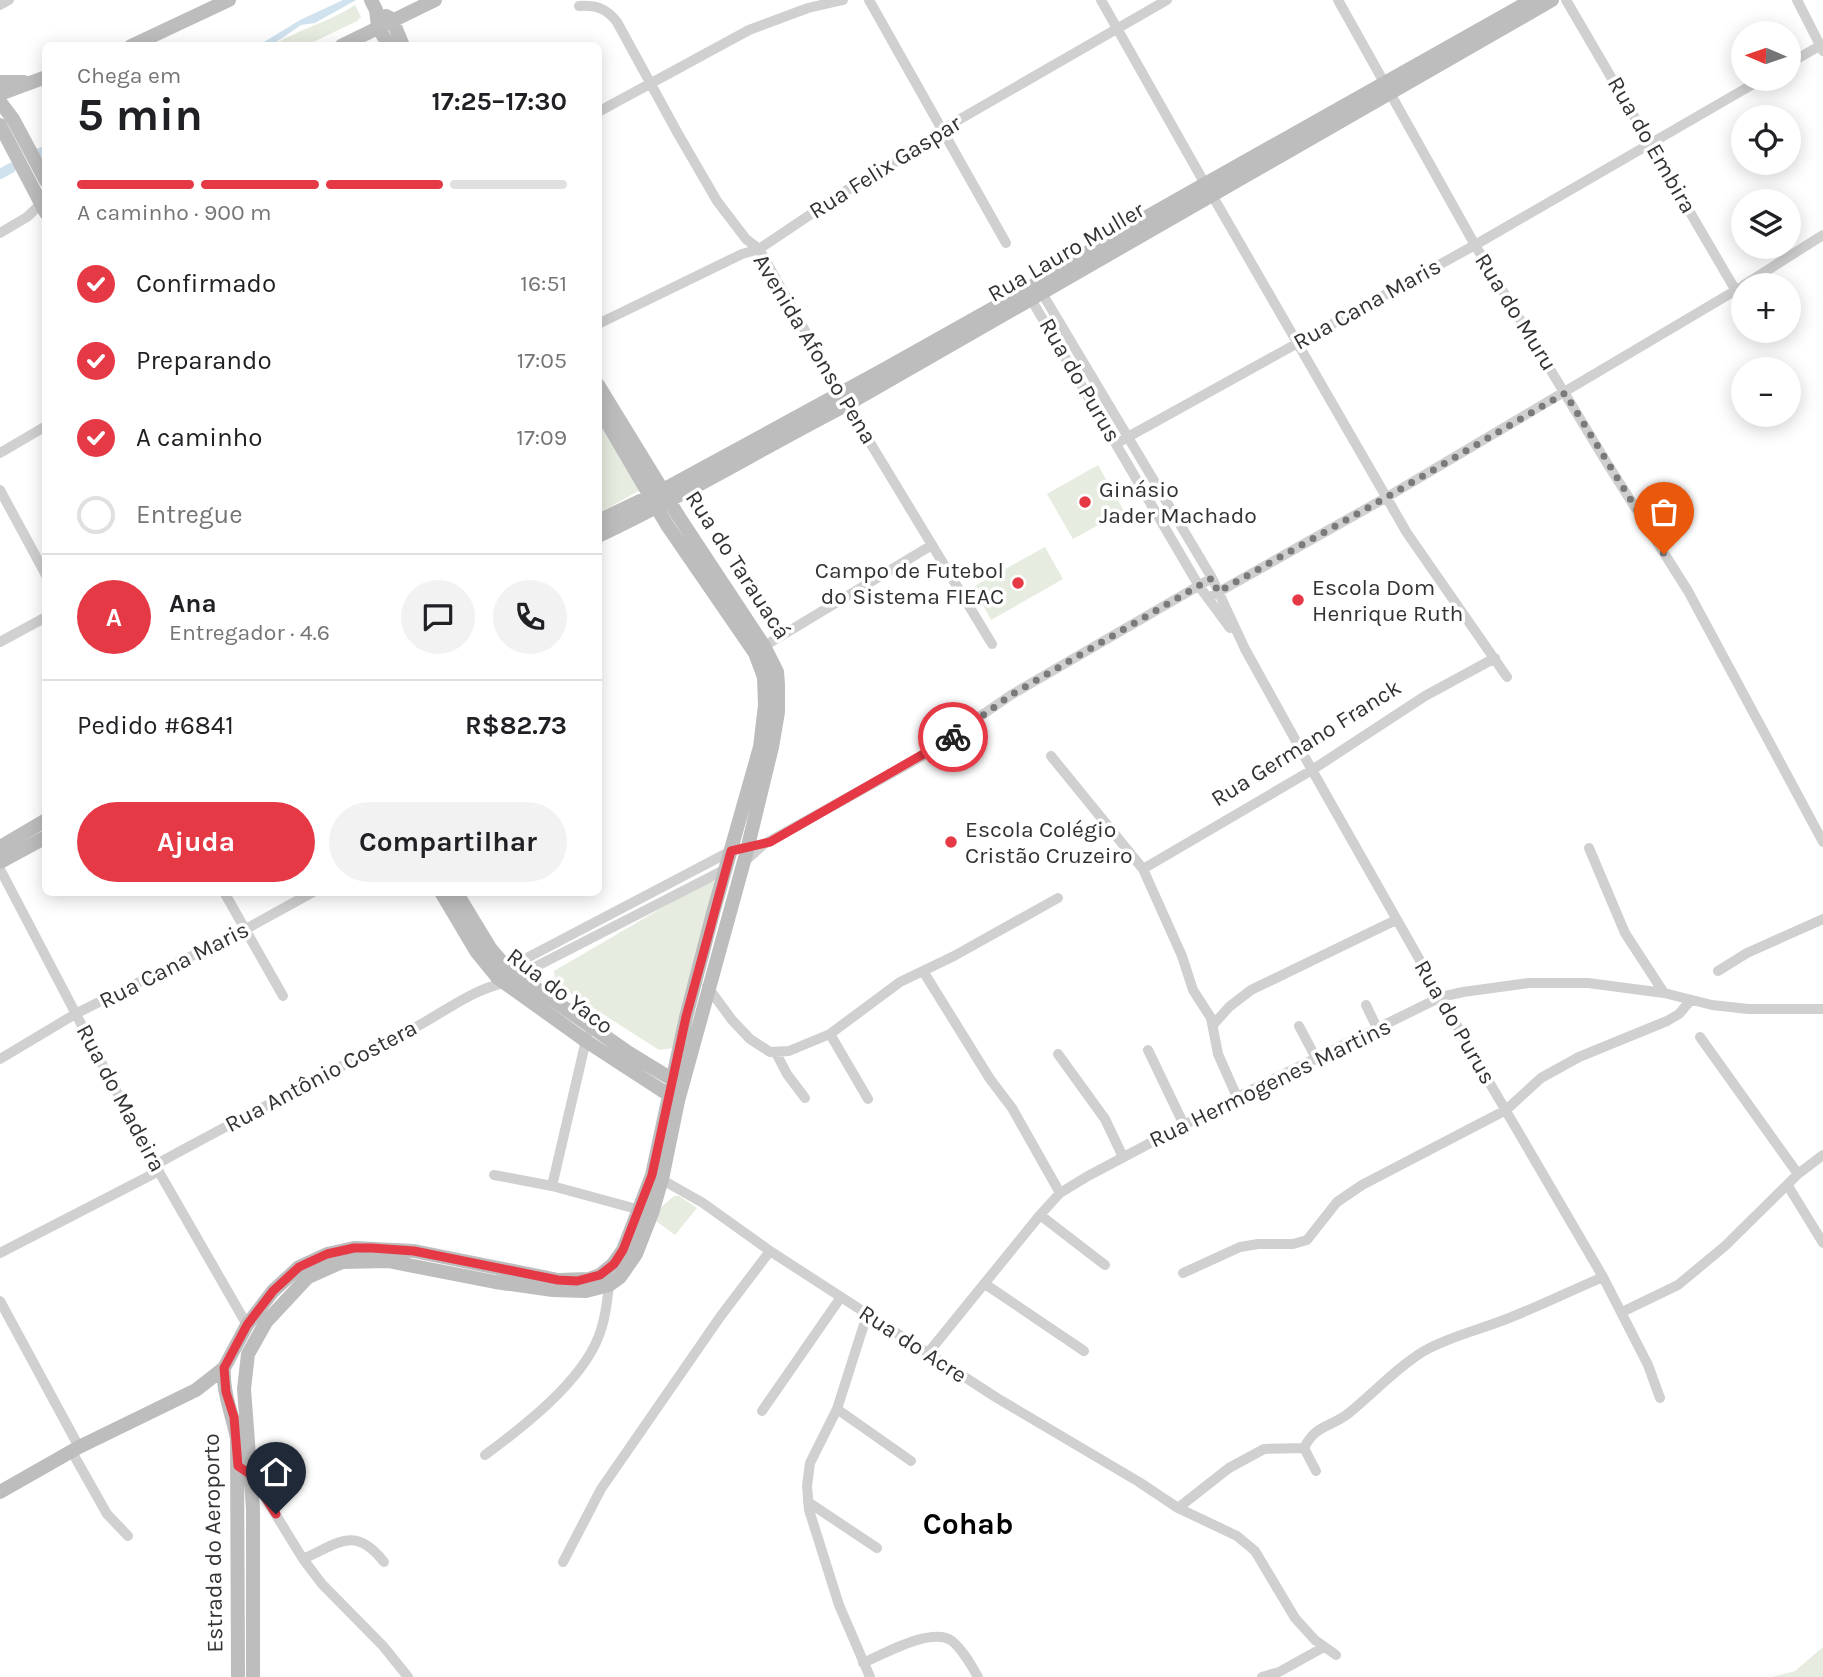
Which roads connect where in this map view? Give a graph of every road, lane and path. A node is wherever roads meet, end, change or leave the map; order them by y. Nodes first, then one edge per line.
1 (9, 0) edge
2 (229, 0) edge
3 (435, 0) edge
4 (844, 0) edge
5 (869, 0) edge
6 (1101, 0) edge
7 (1167, 0) edge
8 (1338, 0) edge
9 (1532, 0) edge
10 (1552, 0) edge
11 (1566, 0) edge
12 (1797, 0) edge
13 (0, 5) edge
14 (373, 5) edge
15 (579, 6) dead end
16 (1520, 12) junction
17 (392, 19) junction
18 (378, 27) junction
19 (1118, 29) junction
20 (140, 42) edge
21 (349, 42) edge
22 (387, 42) edge
23 (401, 42) edge
24 (1822, 47) edge
25 (1801, 58) edge
26 (34, 81) edge
27 (0, 82) edge
28 (651, 82) junction
29 (1388, 87) junction
30 (1741, 91) edge
31 (0, 94) edge
32 (0, 102) edge
33 (602, 110) edge
34 (6, 122) edge
35 (941, 130) junction
36 (1651, 142) junction
37 (42, 175) edge
38 (1209, 189) junction
39 (42, 204) edge
40 (42, 210) edge
41 (0, 233) edge
42 (1823, 235) edge
43 (1006, 243) dead end
44 (1475, 245) junction
45 (759, 249) junction
46 (1732, 273) edge
47 (1763, 273) edge
48 (1034, 291) junction
49 (1731, 293) edge
50 (602, 322) edge
51 (1298, 342) junction
52 (602, 392) edge
53 (1565, 393) junction
54 (844, 398) junction
55 (602, 413) edge
56 (42, 428) edge
57 (1129, 437) junction
58 (1117, 443) junction
59 (0, 453) edge
60 (0, 490) edge
61 (1387, 497) junction
62 (660, 499) junction
63 (602, 520) edge
64 (602, 534) edge
65 (932, 545) junction
66 (42, 568) edge
67 (1212, 578) junction
68 (1199, 586) junction
69 (1218, 592) junction
70 (1208, 598) junction
71 (42, 619) edge
72 (0, 642) edge
73 (992, 644) dead end
74 (760, 649) junction
75 (1245, 649) junction
76 (1495, 658) junction
77 (1507, 677) dead end
78 (1052, 756) dead end
79 (1312, 770) junction
80 (42, 822) edge
81 (42, 839) edge
82 (1823, 842) edge
83 (764, 844) junction
84 (748, 846) junction
85 (0, 847) edge
86 (1589, 848) dead end
87 (731, 851) junction
88 (0, 862) edge
89 (743, 863) junction
90 (0, 869) edge
91 (726, 869) junction
92 (1143, 869) junction
93 (677, 879) junction
94 (684, 891) junction
95 (226, 896) edge
96 (306, 896) edge
97 (443, 896) edge
98 (458, 896) edge
99 (1058, 898) dead end
100 (1823, 919) edge
101 (1396, 920) junction
102 (584, 928) junction
103 (246, 929) junction
104 (590, 940) junction
105 (923, 971) junction
106 (1718, 971) dead end
107 (698, 975) junction
108 (502, 978) junction
109 (709, 988) junction
110 (1664, 993) junction
111 (283, 996) dead end
112 (1441, 997) junction
113 (1690, 1001) junction
114 (1366, 1005) dead end
115 (1823, 1009) edge
116 (77, 1013) junction
117 (1213, 1025) junction
118 (1299, 1026) dead end
119 (1378, 1030) junction
120 (588, 1034) junction
121 (830, 1034) junction
122 (1700, 1037) dead end
123 (1149, 1050) dead end
124 (776, 1053) junction
125 (1058, 1054) dead end
126 (0, 1059) edge
127 (1317, 1060) junction
128 (675, 1090) junction
129 (1237, 1097) junction
130 (805, 1098) dead end
131 (868, 1099) dead end
132 (1506, 1110) junction
133 (1184, 1125) junction
134 (1823, 1155) edge
135 (1123, 1157) junction
136 (157, 1168) junction
137 (1798, 1174) junction
138 (494, 1175) dead end
139 (657, 1177) junction
140 (552, 1186) junction
141 (1788, 1186) junction
142 (1060, 1193) junction
143 (645, 1211) junction
144 (1040, 1215) junction
145 (1823, 1243) edge
146 (770, 1251) junction
147 (0, 1253) edge
148 (437, 1264) junction
149 (1105, 1265) dead end
150 (1183, 1273) dead end
151 (1603, 1277) junction
152 (985, 1284) junction
153 (609, 1285) junction
154 (841, 1297) junction
155 (0, 1301) edge
156 (1622, 1312) junction
157 (867, 1315) junction
158 (247, 1325) junction
159 (1084, 1351) dead end
160 (928, 1353) junction
161 (224, 1368) junction
162 (245, 1370) junction
163 (244, 1389) junction
164 (196, 1390) junction
165 (226, 1392) junction
166 (1660, 1398) dead end
167 (837, 1409) junction
168 (762, 1412) dead end
169 (242, 1440) junction
170 (1304, 1448) junction
171 (75, 1449) junction
172 (485, 1455) dead end
173 (911, 1461) dead end
174 (244, 1470) junction
175 (1316, 1471) dead end
176 (0, 1492) edge
177 (808, 1502) junction
178 (1178, 1508) junction
179 (128, 1536) dead end
180 (877, 1548) dead end
181 (303, 1559) junction
182 (384, 1562) dead end
183 (564, 1562) dead end
184 (1324, 1647) junction
185 (1336, 1655) dead end
186 (863, 1663) junction
187 (238, 1677) edge
188 (253, 1677) edge
189 (408, 1677) edge
190 (870, 1677) edge
191 (978, 1677) edge
192 (1262, 1677) edge

1 - 13 street
2 - 20 main road
3 - 17 main road
4 - 28 street
5 - 35 street
6 - 19 street
7 - 19 street, Rua Felix Gaspar
8 - 29 street, Rua do Muru
9 - 16 main road, Rua Lauro Muller
10 - 16 main road, Rua Lauro Muller
11 - 36 street, Rua do Embira
12 - 24 street
14 - 17 main road
14 - 18 main road
15 - 28 street, Avenida Afonso Pena
16 - 29 main road, Rua Lauro Muller
17 - 18 main road
17 - 23 main road
18 - 21 main road
18 - 22 main road
19 - 35 street, Rua Felix Gaspar
19 - 38 street
24 - 25 street
26 - 27 main road
26 - 31 main road
26 - 34 main road
28 - 33 street
28 - 45 street, Avenida Afonso Pena
29 - 38 main road, Rua Lauro Muller
29 - 44 street, Rua do Muru
30 - 36 street, Rua Cana Maris
32 - 34 main road
34 - 37 main road
34 - 39 main road
35 - 43 street
35 - 45 street, Rua Felix Gaspar
36 - 44 street, Rua Cana Maris
36 - 46 street, Rua do Embira
38 - 48 main road, Rua Lauro Muller
38 - 51 street
40 - 41 street
42 - 47 street
44 - 51 street, Rua Cana Maris
44 - 53 street, Rua do Muru
45 - 50 street, Rua Felix Gaspar
45 - 54 street, Avenida Afonso Pena
48 - 54 main road, Rua Lauro Muller
48 - 57 street, Rua do Purus
48 - 58 street, Rua do Purus
49 - 53 street
51 - 57 street, Rua Cana Maris
51 - 61 street
52 - 62 main road, Rua do Tarauacá
53 - 61 street
53 - 82 street, Rua do Muru
54 - 62 main road, Rua Lauro Muller
54 - 65 street, Avenida Afonso Pena
55 - 62 main road, Rua do Tarauacá
56 - 59 street
57 - 58 street, Rua Cana Maris
57 - 67 street, Rua do Purus
58 - 68 street, Rua do Purus
60 - 66 street
61 - 69 street
61 - 76 street
62 - 63 main road, Rua Lauro Muller
62 - 64 main road, Rua Lauro Muller
62 - 74 main road, Rua do Tarauacá
65 - 73 street, Avenida Afonso Pena
65 - 74 street
67 - 68 street, Rua Antônio Costera
67 - 69 street, Rua do Purus
68 - 70 street, Rua do Purus
68 - 83 street, Rua Antônio Costera
69 - 70 street
69 - 75 street, Rua do Purus
70 - 75 street, Rua do Purus
71 - 72 street
74 - 84 main road, Rua do Tarauacá
74 - 87 main road, Rua do Tarauacá
75 - 79 street, Rua do Purus
76 - 77 street
76 - 79 street, Rua Germano Franck
78 - 92 street
79 - 92 street, Rua Germano Franck
79 - 101 street, Rua do Purus
80 - 85 main road
81 - 88 main road
83 - 84 street, Rua Antônio Costera
83 - 89 street, Rua Antônio Costera
84 - 87 street, Rua Antônio Costera
84 - 89 main road, Rua do Tarauacá
86 - 110 street
87 - 91 main road, Rua do Tarauacá
87 - 93 street, Rua Antônio Costera
89 - 91 street, Rua Antônio Costera
89 - 109 main road, Rua do Tarauacá
90 - 116 street, Rua do Madeira
91 - 94 street, Rua Antônio Costera
91 - 107 main road, Rua do Tarauacá
92 - 117 street
93 - 94 street
93 - 102 street, Rua Antônio Costera
94 - 104 street, Rua Antônio Costera
95 - 103 street
96 - 103 street, Rua Cana Maris
97 - 108 main road, Rua do Yaco
98 - 108 main road, Rua do Yaco
99 - 105 street
100 - 106 street
101 - 112 street, Rua do Purus
101 - 117 street
102 - 104 street
102 - 108 street, Rua Antônio Costera
103 - 111 street
103 - 116 street, Rua Cana Maris
104 - 108 street, Rua Antônio Costera
105 - 121 street
105 - 142 street
107 - 109 street
107 - 128 main road
108 - 120 main road, Rua do Yaco
108 - 136 street, Rua Antônio Costera
109 - 124 street
109 - 128 main road
110 - 112 street, Rua Hermogenes Martins
110 - 113 street, Rua Hermogenes Martins
112 - 119 street, Rua Hermogenes Martins
112 - 132 street, Rua do Purus
113 - 115 street
113 - 132 street
114 - 119 street
116 - 126 street, Rua Cana Maris
116 - 136 street, Rua do Madeira
117 - 129 street
118 - 127 street
119 - 127 street, Rua Hermogenes Martins
120 - 128 main road, Rua do Yaco
120 - 140 street
121 - 124 street
121 - 131 street
122 - 137 street
123 - 133 street
124 - 130 street
125 - 135 street
127 - 129 street, Rua Hermogenes Martins
128 - 139 main road
129 - 133 street, Rua Hermogenes Martins
132 - 150 street
132 - 151 street, Rua do Purus
133 - 135 street, Rua Hermogenes Martins
134 - 137 street
135 - 142 street, Rua Hermogenes Martins
136 - 147 street, Rua Antônio Costera
136 - 158 street, Rua do Madeira
137 - 141 street
138 - 140 street
139 - 143 main road
139 - 146 street, Rua do Acre
140 - 143 street
141 - 145 street
141 - 156 street
142 - 144 street, Rua Hermogenes Martins
143 - 148 main road
143 - 153 main road
144 - 149 street
144 - 152 street, Rua Hermogenes Martins
146 - 154 street, Rua do Acre
146 - 183 street
148 - 153 main road
148 - 158 main road
148 - 162 main road
151 - 156 street, Rua do Purus
151 - 170 street
152 - 159 street
152 - 160 street, Rua Hermogenes Martins
153 - 172 street
154 - 157 street, Rua do Acre
154 - 168 street
155 - 171 street
156 - 166 street, Rua do Purus
157 - 160 street, Rua do Acre
157 - 167 street
158 - 161 main road
160 - 178 street, Rua do Acre
161 - 162 main road
161 - 164 main road
161 - 165 main road, Estrada do Aeroporto
162 - 163 main road
163 - 165 main road
163 - 169 main road, Estrada do Aeroporto
164 - 165 main road
164 - 171 main road
165 - 169 main road, Estrada do Aeroporto
167 - 173 street
167 - 177 street
169 - 174 main road, Estrada do Aeroporto
170 - 175 street
170 - 178 street
171 - 176 main road
171 - 179 street
174 - 181 street
174 - 187 main road, Estrada do Aeroporto
174 - 188 main road, Estrada do Aeroporto
177 - 180 street
177 - 186 street
178 - 184 street, Rua do Acre
181 - 182 street
181 - 189 street
184 - 185 street, Rua do Acre
184 - 192 street
186 - 190 street
186 - 191 street

